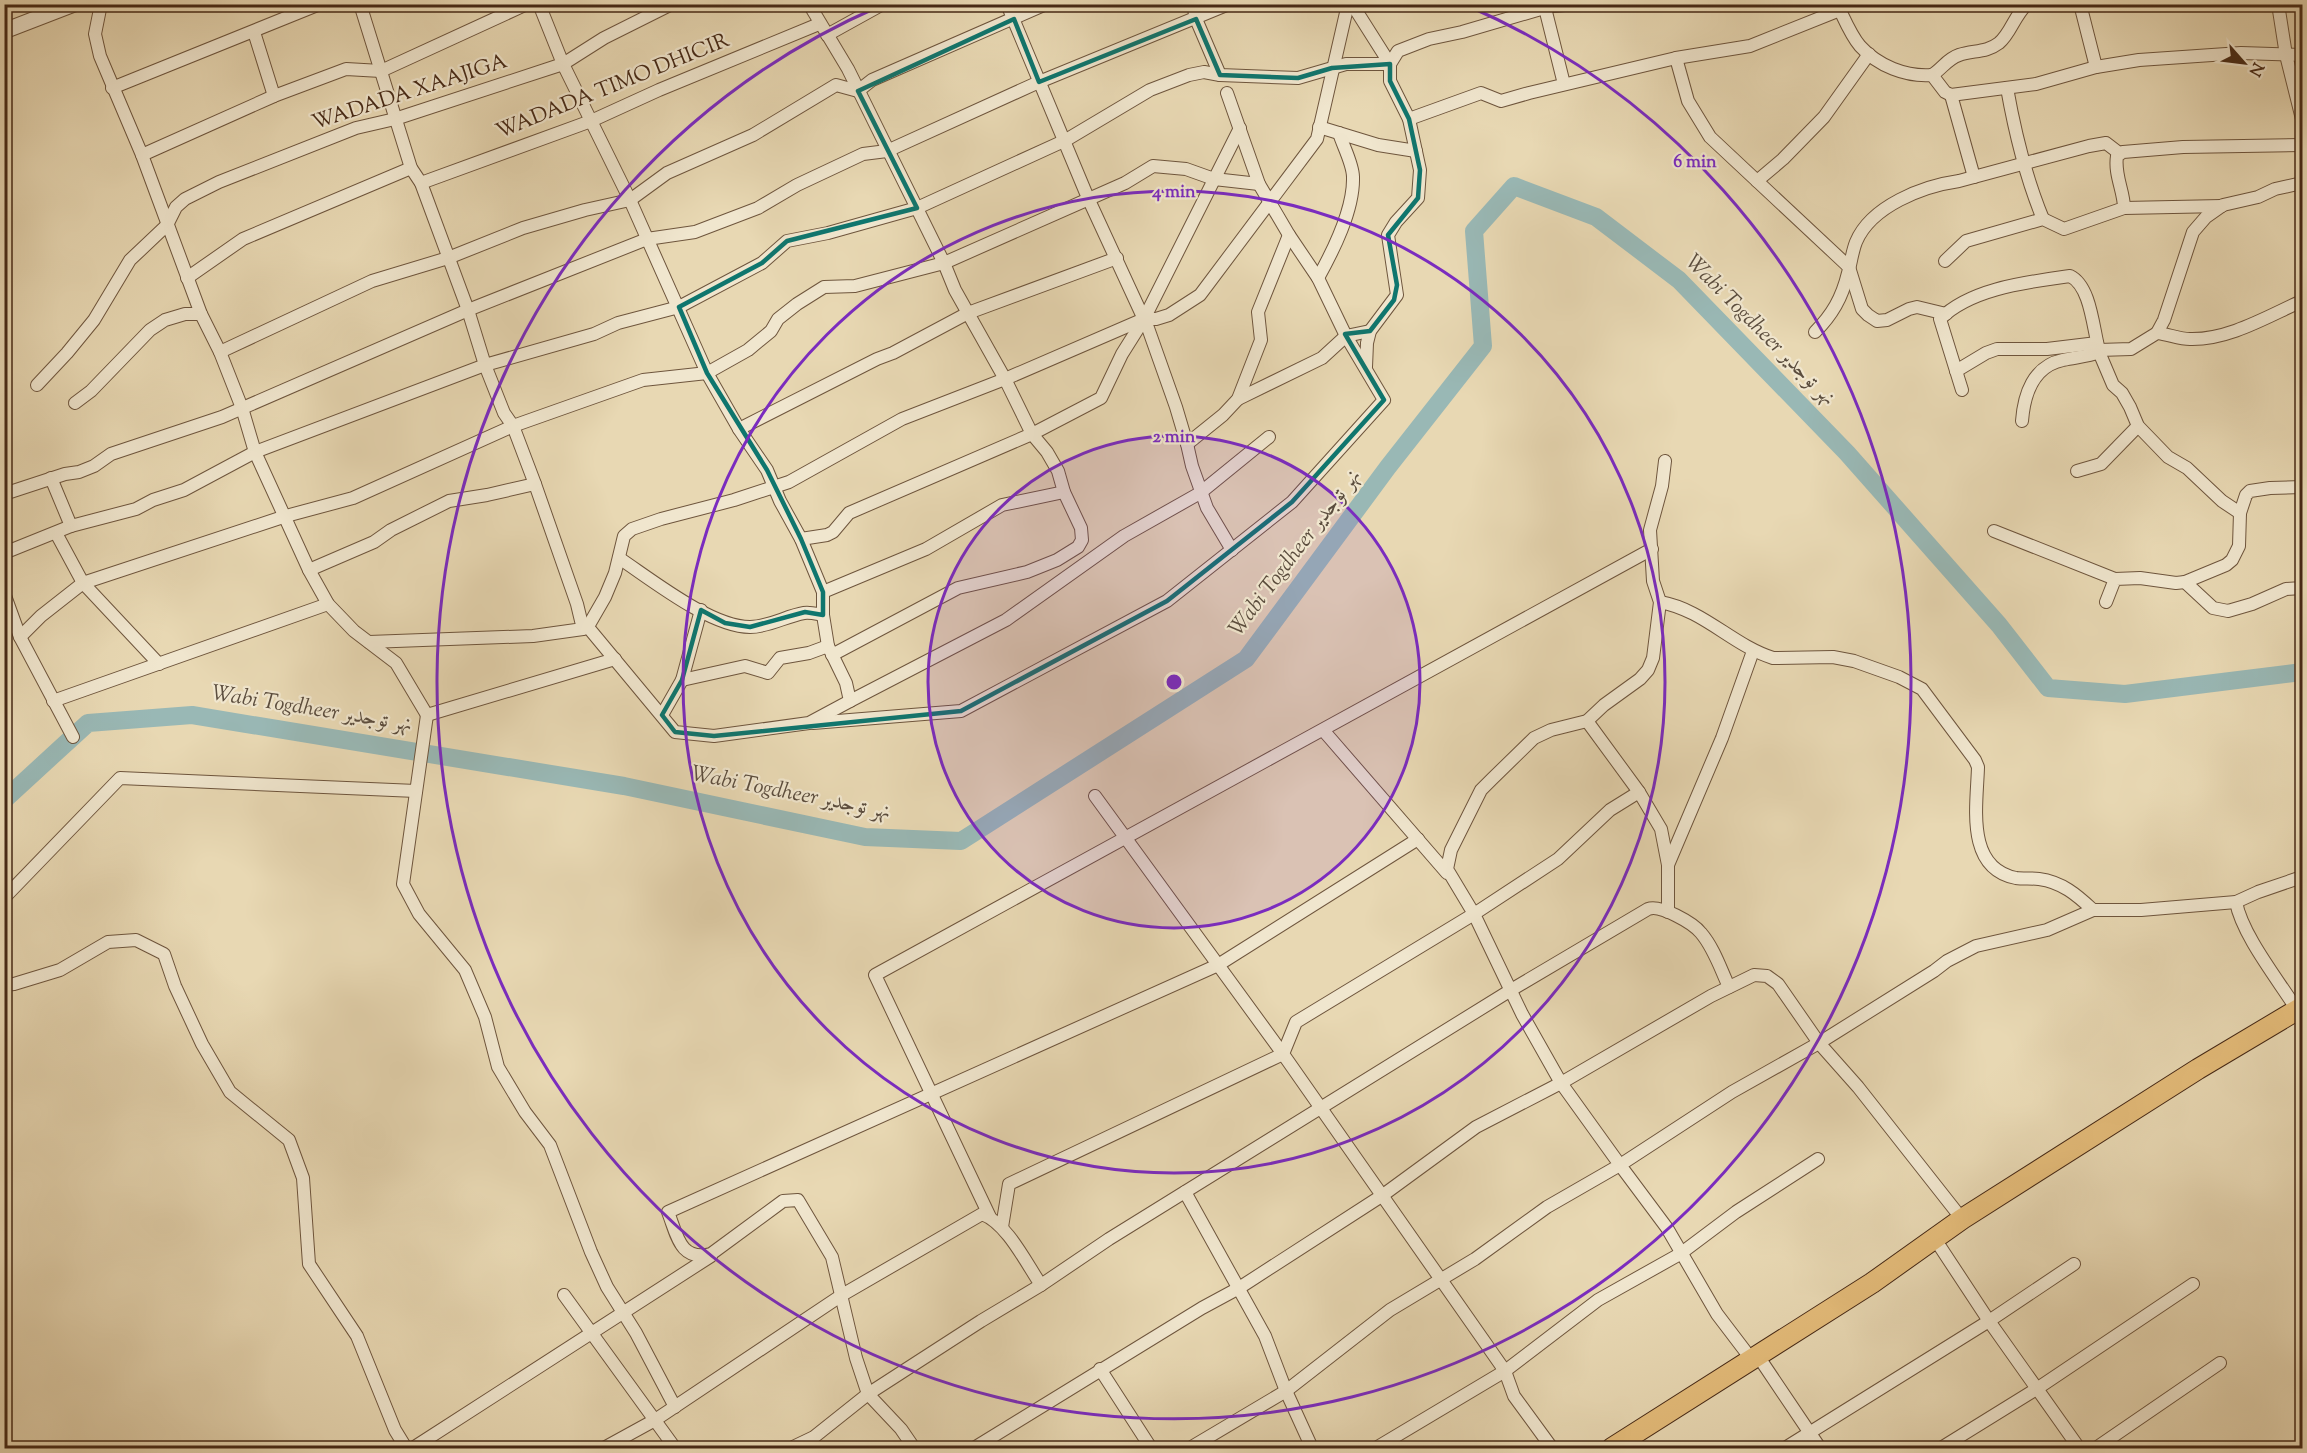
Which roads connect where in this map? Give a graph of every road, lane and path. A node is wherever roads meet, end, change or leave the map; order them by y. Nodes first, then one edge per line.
1 (74, 4) edge
2 (101, 4) edge
3 (320, 4) edge
4 (360, 4) edge
5 (527, 4) edge
6 (538, 4) edge
7 (672, 4) edge
8 (809, 4) edge
9 (883, 4) edge
10 (1007, 4) edge
11 (1046, 4) edge
12 (1193, 4) edge
13 (1229, 4) edge
14 (1350, 4) edge
15 (1578, 4) edge
16 (2027, 4) edge
17 (2080, 4) edge
18 (2278, 4) edge
19 (1545, 6) edge
20 (1838, 8) edge
21 (1014, 19) junction
22 (1196, 19) junction
23 (819, 24) junction
24 (4, 31) edge
25 (254, 32) junction
26 (827, 35) junction
27 (1869, 54) junction
28 (2286, 55) junction
29 (2302, 55) edge
30 (1676, 58) junction
31 (563, 64) junction
32 (1390, 64) junction
33 (2096, 67) junction
34 (1332, 68) junction
35 (381, 71) junction
36 (1220, 75) junction
37 (1932, 75) junction
38 (1039, 82) junction
39 (1564, 84) junction
40 (112, 88) junction
41 (2007, 88) junction
42 (858, 90) junction
43 (1227, 93) dead end
44 (1951, 95) junction
45 (274, 96) junction
46 (395, 119) junction
47 (1409, 119) junction
48 (2302, 119) edge
49 (591, 121) junction
50 (1320, 127) junction
51 (1240, 128) junction
52 (1339, 133) junction
53 (1066, 140) junction
54 (2302, 145) edge
55 (887, 151) junction
56 (1416, 151) junction
57 (2119, 153) junction
58 (142, 155) junction
59 (2025, 164) junction
60 (411, 168) junction
61 (1974, 177) junction
62 (1214, 179) junction
63 (1757, 181) junction
64 (421, 183) junction
65 (2302, 183) edge
66 (1259, 184) junction
67 (1089, 198) junction
68 (630, 200) junction
69 (1270, 202) junction
70 (2223, 206) junction
71 (917, 208) junction
72 (2124, 208) junction
73 (2043, 219) junction
74 (167, 225) junction
75 (1289, 235) junction
76 (646, 239) junction
77 (448, 258) junction
78 (1117, 258) junction
79 (1945, 261) dead end
80 (944, 263) junction
81 (1850, 267) junction
82 (187, 278) junction
83 (1318, 278) junction
84 (2302, 301) edge
85 (679, 307) junction
86 (468, 310) junction
87 (968, 313) junction
88 (1946, 314) junction
89 (201, 315) junction
90 (1144, 319) junction
91 (1370, 331) junction
92 (1815, 332) dead end
93 (2157, 333) junction
94 (1346, 336) junction
95 (2098, 349) junction
96 (219, 352) junction
97 (485, 365) junction
98 (1366, 369) junction
99 (1956, 371) junction
100 (706, 373) junction
101 (1005, 379) junction
102 (37, 385) dead end
103 (1962, 390) dead end
104 (1238, 399) junction
105 (75, 403) dead end
106 (242, 408) junction
107 (2022, 421) dead end
108 (513, 426) junction
109 (2138, 426) junction
110 (739, 429) junction
111 (1032, 434) junction
112 (1269, 437) dead end
113 (1187, 444) junction
114 (255, 452) junction
115 (1665, 461) dead end
116 (2077, 471) dead end
117 (51, 478) junction
118 (535, 484) junction
119 (775, 485) junction
120 (2302, 487) edge
121 (1064, 492) junction
122 (1200, 493) junction
123 (4, 494) edge
124 (2240, 513) junction
125 (286, 516) junction
126 (71, 526) junction
127 (1994, 531) dead end
128 (56, 532) junction
129 (801, 539) junction
130 (1232, 549) junction
131 (1652, 549) junction
132 (4, 553) edge
133 (619, 558) junction
134 (309, 570) junction
135 (2115, 579) junction
136 (2185, 582) junction
137 (83, 583) junction
138 (2302, 588) edge
139 (823, 592) junction
140 (4, 593) edge
141 (1660, 602) junction
142 (2106, 602) dead end
143 (327, 604) junction
144 (701, 610) junction
145 (823, 615) junction
146 (585, 628) junction
147 (20, 637) junction
148 (369, 642) junction
149 (830, 650) junction
150 (1753, 651) junction
151 (615, 659) junction
152 (159, 664) junction
153 (682, 680) junction
154 (53, 701) junction
155 (850, 701) junction
156 (427, 715) junction
157 (662, 716) junction
158 (1587, 721) junction
159 (809, 723) junction
160 (1323, 730) junction
161 (73, 737) dead end
162 (416, 791) junction
163 (1639, 792) junction
164 (1095, 796) dead end
165 (1125, 838) junction
166 (1418, 839) junction
167 (1668, 865) junction
168 (1448, 873) junction
169 (2302, 877) edge
170 (4, 898) edge
171 (2236, 902) junction
172 (2093, 910) junction
173 (1668, 912) junction
174 (1474, 914) junction
175 (1218, 965) junction
176 (4, 985) edge
177 (1730, 987) junction
178 (1511, 990) junction
179 (2300, 1008) edge
180 (1819, 1043) junction
181 (1283, 1054) junction
182 (1561, 1083) junction
183 (932, 1094) junction
184 (1321, 1108) junction
185 (1818, 1159) dead end
186 (1620, 1165) junction
187 (1185, 1192) junction
188 (1383, 1195) junction
189 (798, 1200) junction
190 (990, 1217) junction
191 (1962, 1219) junction
192 (1002, 1227) junction
193 (1935, 1239) junction
194 (1680, 1254) junction
195 (2074, 1264) dead end
196 (1441, 1280) junction
197 (2193, 1284) dead end
198 (1041, 1285) junction
199 (1239, 1288) junction
200 (564, 1294) dead end
201 (842, 1296) junction
202 (623, 1313) junction
203 (1989, 1321) junction
204 (592, 1333) junction
205 (1755, 1358) junction
206 (2220, 1363) dead end
207 (1101, 1369) junction
208 (1505, 1371) junction
209 (2038, 1388) junction
210 (1286, 1391) junction
211 (868, 1394) junction
212 (675, 1407) junction
213 (655, 1420) junction
214 (1809, 1433) junction
215 (406, 1449) edge
216 (413, 1449) edge
217 (604, 1449) edge
218 (675, 1449) edge
219 (791, 1449) edge
220 (914, 1449) edge
221 (974, 1449) edge
222 (1151, 1449) edge
223 (1190, 1449) edge
224 (1312, 1449) edge
225 (1376, 1449) edge
226 (1552, 1449) edge
227 (1612, 1449) edge
228 (1785, 1449) edge
229 (1820, 1449) edge
230 (1941, 1449) edge
231 (2079, 1449) edge
232 (2096, 1449) edge

1 - 24 street
2 - 40 street
3 - 25 street
4 - 35 street
5 - 35 street
6 - 31 street
7 - 31 street, WADADA XAAJIGA
8 - 23 street
9 - 26 street
10 - 21 street
11 - 21 street
12 - 22 street
13 - 22 street
14 - 32 street
14 - 34 street
15 - 19 street
16 - 37 street
17 - 33 street
18 - 28 street
19 - 32 street
19 - 39 street
20 - 27 street
20 - 30 street
21 - 38 street
21 - 42 street
22 - 36 street
22 - 38 street
23 - 26 street
23 - 49 street, WADADA TIMO DHICIR
25 - 40 street
25 - 45 street
26 - 42 street
27 - 37 street
27 - 63 street
28 - 29 street
28 - 33 street
28 - 48 street
30 - 39 street
30 - 63 street
31 - 46 street, WADADA XAAJIGA
31 - 49 street
32 - 34 street
32 - 47 street
33 - 41 street
34 - 36 street
34 - 50 street
35 - 45 street
35 - 46 street
36 - 53 street
37 - 44 street
38 - 53 street
38 - 55 street
39 - 47 street
40 - 58 street
41 - 44 street
41 - 59 street
42 - 55 street
42 - 68 street
43 - 51 street
44 - 61 street
45 - 58 street
46 - 60 street
46 - 74 street, WADADA XAAJIGA
47 - 56 street
49 - 64 street, WADADA TIMO DHICIR
49 - 68 street
50 - 52 street
50 - 69 street
51 - 62 street
51 - 66 street
52 - 56 street
52 - 83 street
53 - 67 street
53 - 71 street
54 - 57 street
55 - 71 street
55 - 76 street
56 - 91 street
57 - 59 street
57 - 72 street
58 - 74 street
59 - 61 street
59 - 73 street
60 - 64 street
60 - 82 street
61 - 81 street
62 - 66 street
62 - 67 street
62 - 90 street
63 - 81 street
64 - 77 street
65 - 70 street
66 - 69 street
67 - 78 street
67 - 80 street
68 - 76 street
68 - 77 street
69 - 75 street
69 - 90 street
70 - 72 street
70 - 93 street
71 - 80 street
71 - 85 street
72 - 73 street
73 - 79 street
74 - 82 street
74 - 102 street, WADADA XAAJIGA
75 - 83 street
75 - 104 street
76 - 85 street
76 - 86 street
77 - 86 street
77 - 96 street
78 - 87 street
78 - 90 street
80 - 87 street
80 - 100 street
81 - 88 street
81 - 92 street
82 - 89 street
83 - 94 street
84 - 93 street
85 - 97 street
85 - 100 street
86 - 97 street
86 - 106 street
87 - 101 street
87 - 110 street
88 - 95 street
88 - 99 street
89 - 96 street
89 - 105 street
90 - 101 street
90 - 111 street
90 - 113 street
91 - 94 street
91 - 98 street
93 - 95 street
94 - 98 street
94 - 104 street
95 - 99 street
95 - 107 street
95 - 109 street
96 - 106 street
97 - 108 street
97 - 114 street
98 - 130 street
99 - 103 street
100 - 108 street
100 - 110 street
101 - 111 street
101 - 119 street
104 - 113 street
106 - 114 street
106 - 117 street
108 - 118 street
108 - 125 street
109 - 116 street
109 - 124 street
110 - 119 street
111 - 121 street
111 - 129 street
112 - 122 street
113 - 122 street
114 - 125 street
114 - 126 street
115 - 131 street
117 - 123 street
117 - 126 street
118 - 134 street
118 - 146 street
119 - 129 street
119 - 133 street
120 - 124 street
121 - 139 street
121 - 149 street
122 - 130 street
122 - 155 street
124 - 136 street
125 - 134 street
125 - 137 street
126 - 128 street
127 - 135 street
128 - 132 street
128 - 137 street
129 - 139 street
130 - 159 street
131 - 141 street
131 - 160 street
133 - 144 street
133 - 146 street
134 - 143 street
135 - 136 street
135 - 142 street
136 - 138 street
137 - 147 street
137 - 152 street
139 - 145 street
140 - 147 street
141 - 150 street
141 - 158 street
143 - 148 street
143 - 152 street
144 - 145 street
144 - 153 street
145 - 149 street
146 - 148 street
146 - 151 street
147 - 154 street
148 - 156 street
149 - 153 street
149 - 155 street
150 - 167 street
150 - 172 street
151 - 156 street
151 - 157 street
152 - 154 street
153 - 157 street
154 - 161 street
155 - 159 street
156 - 162 street
157 - 159 street
158 - 163 street
158 - 168 street
160 - 165 street
160 - 166 street
162 - 170 street
162 - 202 street
163 - 167 street
163 - 174 street
164 - 165 street
165 - 175 street
165 - 183 street
166 - 168 street
166 - 175 street
167 - 173 street
168 - 174 street
169 - 171 street
171 - 172 street
171 - 179 street
172 - 180 street
173 - 177 street
173 - 178 street
174 - 178 street
174 - 181 street
175 - 181 street
175 - 183 street
176 - 215 street
177 - 180 street
177 - 182 street
178 - 182 street
178 - 184 street
179 - 191 highway
180 - 186 street
180 - 191 street
181 - 184 street
181 - 192 street
182 - 186 street
182 - 188 street
183 - 189 street
183 - 190 street
184 - 187 street
184 - 188 street
185 - 194 street
186 - 194 street
186 - 196 street
187 - 198 street
187 - 199 street
188 - 196 street
188 - 199 street
189 - 201 street
189 - 202 street
190 - 192 street
190 - 201 street
191 - 193 highway
192 - 198 street
193 - 203 street
193 - 205 highway
194 - 205 street
194 - 208 street
195 - 203 street
196 - 208 street
196 - 210 street
197 - 209 street
198 - 211 street
199 - 207 street
199 - 210 street
200 - 204 street
201 - 211 street
201 - 212 street
202 - 204 street
202 - 212 street
203 - 209 street
203 - 214 street
204 - 213 street
204 - 216 street
205 - 214 street
205 - 227 highway
206 - 232 street
207 - 221 street
207 - 222 street
208 - 225 street
208 - 226 street
209 - 230 street
209 - 231 street
210 - 223 street
210 - 224 street
211 - 219 street
211 - 220 street
212 - 213 street
213 - 217 street
213 - 218 street
214 - 228 street
214 - 229 street

